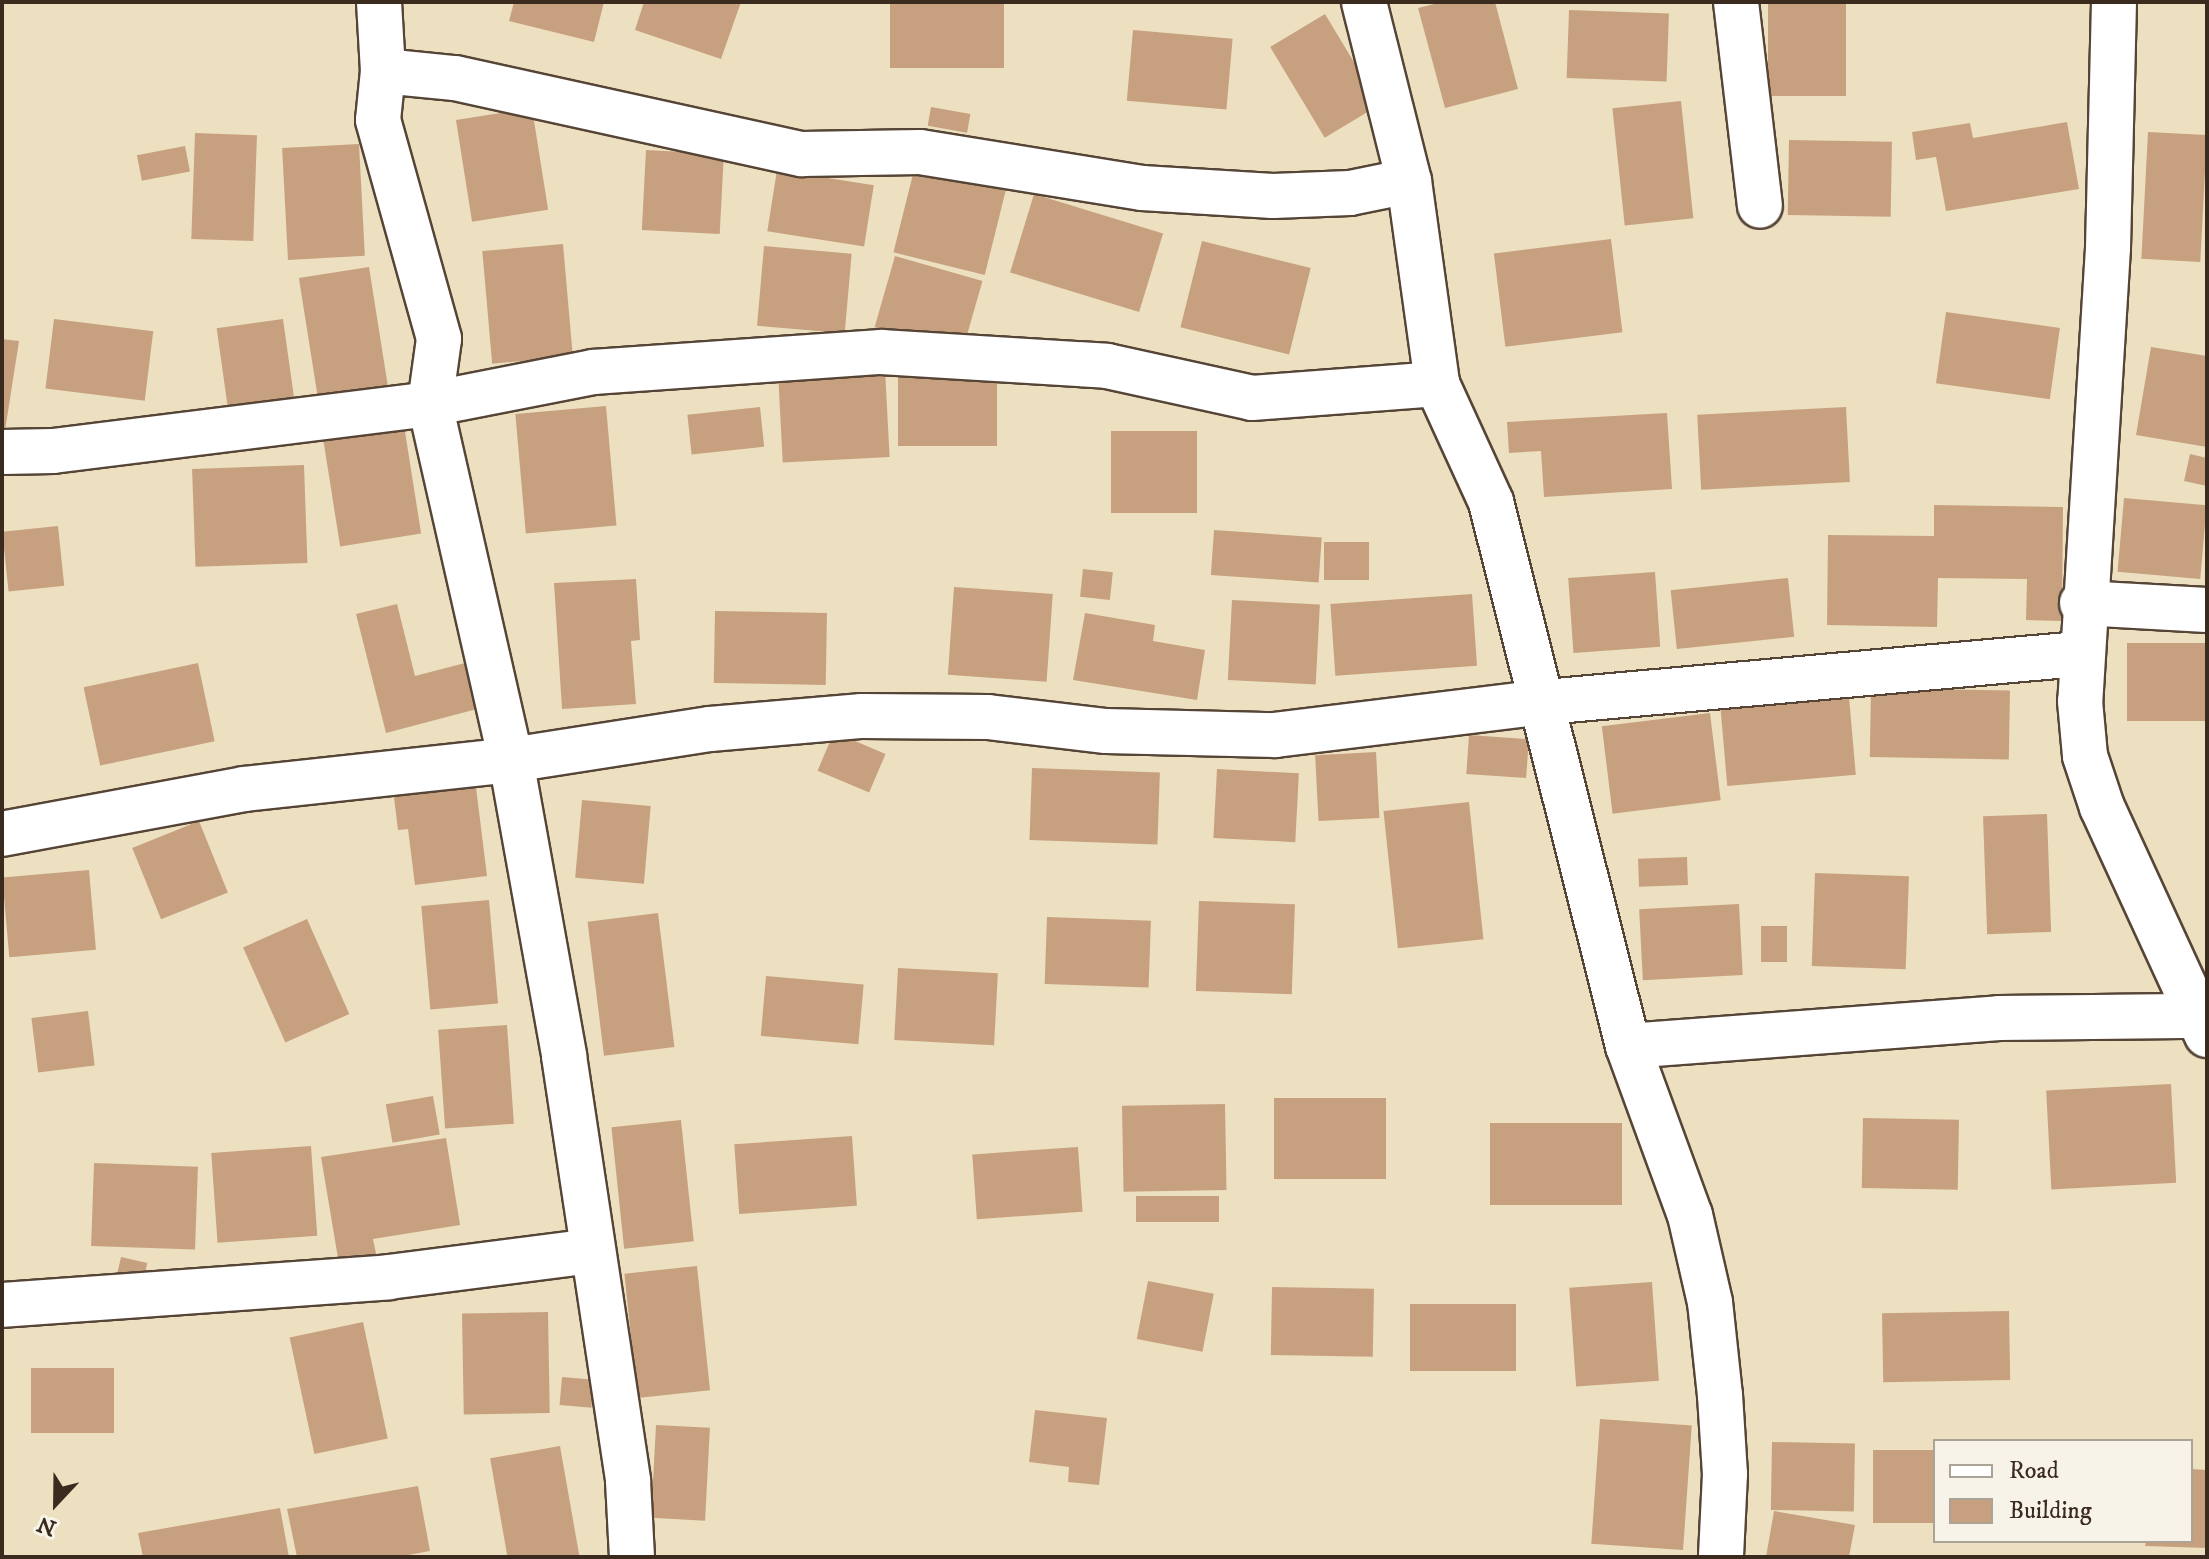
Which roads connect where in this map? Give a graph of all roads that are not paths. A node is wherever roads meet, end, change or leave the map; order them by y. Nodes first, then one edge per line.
1 (379, 2) edge
2 (1364, 2) edge
3 (1736, 2) edge
4 (2114, 2) edge
5 (383, 71) junction
6 (1409, 181) junction
7 (1760, 206) dead end
8 (1437, 384) junction
9 (430, 404) junction
10 (2, 452) edge
11 (2082, 603) junction
12 (2207, 610) edge
13 (2079, 654) junction
14 (1545, 702) junction
15 (511, 760) junction
16 (2, 834) edge
17 (2204, 1022) edge
18 (1628, 1046) junction
19 (591, 1251) junction
20 (2, 1305) edge
21 (632, 1557) edge
22 (1721, 1557) edge

1 - 5 street
2 - 6 street
3 - 7 street
4 - 11 street
5 - 6 street
5 - 9 street
6 - 8 street
8 - 9 street
8 - 14 street
9 - 10 street
9 - 15 street
11 - 12 street
11 - 13 street
13 - 14 street
13 - 17 street
14 - 15 street
14 - 18 street
15 - 16 street
15 - 19 street
17 - 18 street
18 - 22 street
19 - 20 street
19 - 21 street

